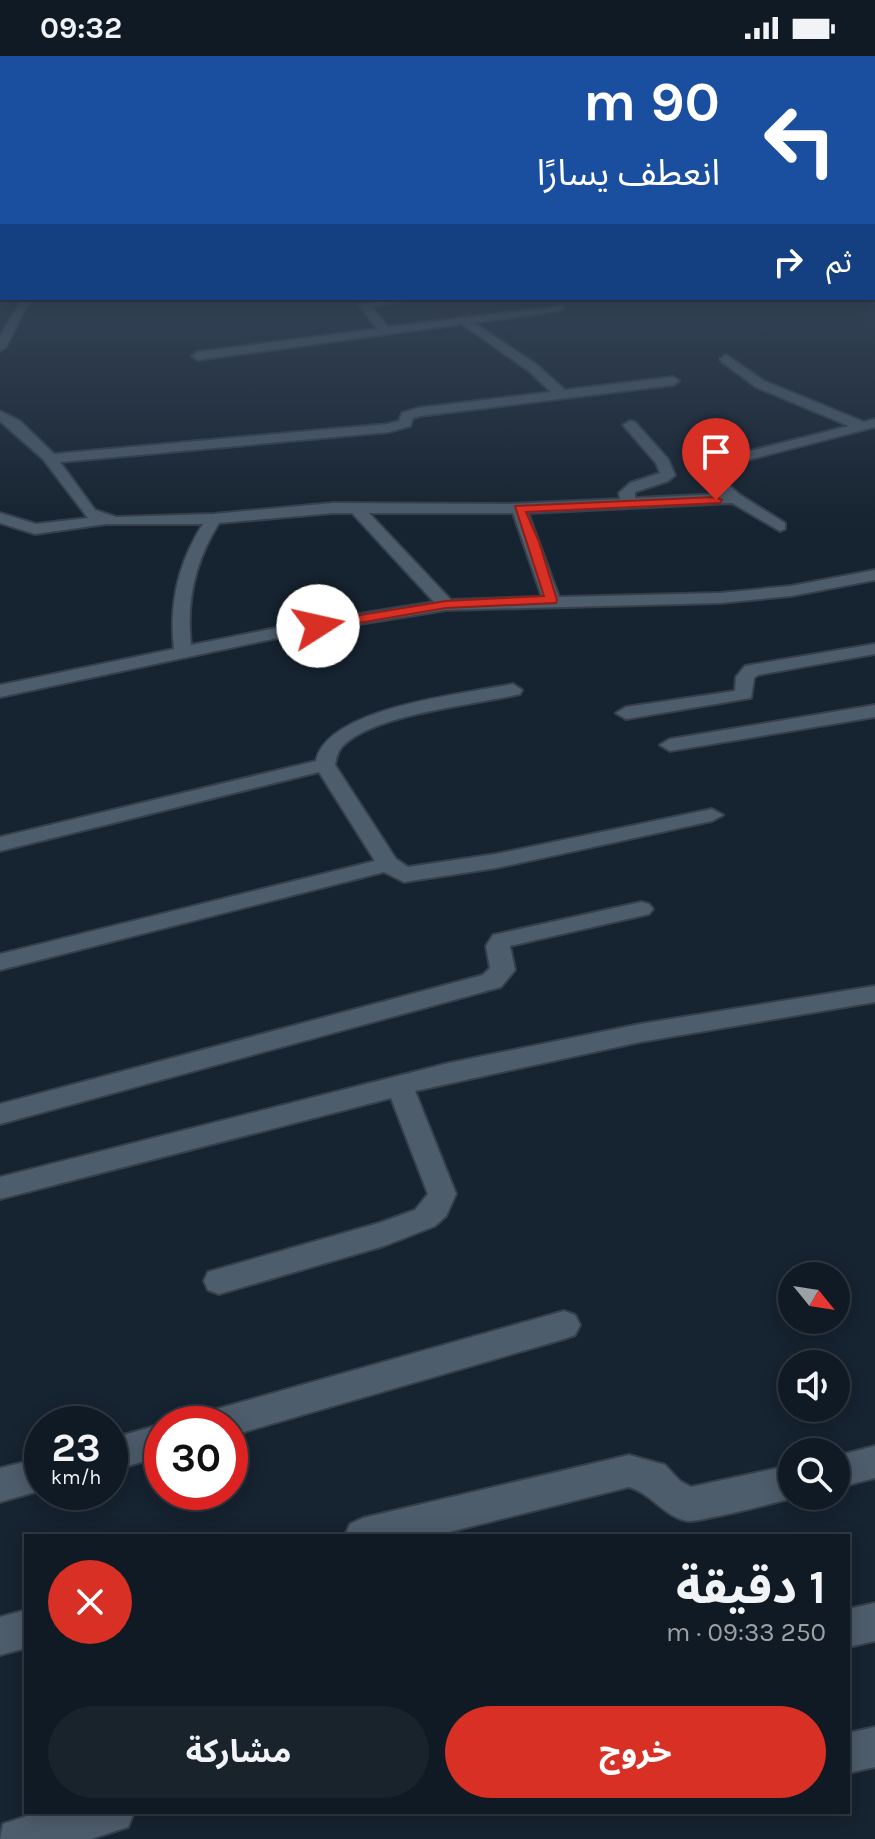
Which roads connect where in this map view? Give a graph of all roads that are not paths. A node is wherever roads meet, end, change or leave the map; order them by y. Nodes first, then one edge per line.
1 (525, 362) edge
2 (730, 362) edge
3 (673, 381) dead end
4 (561, 394) junction
5 (0, 415) edge
6 (630, 425) dead end
7 (869, 425) edge
8 (50, 459) junction
9 (735, 498) junction
10 (629, 504) junction
11 (356, 508) junction
12 (519, 509) junction
13 (0, 518) edge
14 (214, 519) junction
15 (105, 520) junction
16 (780, 526) dead end
17 (875, 575) edge
18 (551, 600) junction
19 (446, 605) junction
20 (875, 649) edge
21 (183, 652) junction
22 (513, 690) dead end
23 (0, 691) edge
24 (875, 711) edge
25 (626, 713) dead end
26 (670, 745) dead end
27 (325, 765) junction
28 (712, 815) dead end
29 (0, 844) edge
30 (388, 864) junction
31 (641, 909) dead end
32 (0, 962) edge
33 (875, 994) edge
34 (399, 1085) junction
35 (0, 1114) edge
36 (0, 1188) edge
37 (219, 1281) dead end
38 (564, 1325) dead end
39 (248, 1415) edge
40 (875, 1462) edge
41 (850, 1468) edge
42 (24, 1479) edge
43 (0, 1485) edge
44 (778, 1485) edge
45 (371, 1534) edge
46 (875, 1622) edge
47 (850, 1628) edge
48 (24, 1630) edge
49 (0, 1636) edge
50 (875, 1747) edge
51 (850, 1753) edge
52 (106, 1814) edge
53 (18, 1839) edge

1 - 4 street
2 - 7 street
3 - 4 street
4 - 8 street
5 - 8 street
6 - 10 street
7 - 9 street
8 - 15 street
9 - 10 street
9 - 16 street
10 - 12 street
11 - 12 street
11 - 14 street
11 - 19 street
12 - 18 street
13 - 15 street
14 - 15 street
14 - 21 street
17 - 18 street
18 - 19 street
19 - 21 street
20 - 25 street
21 - 23 street
22 - 27 street
24 - 26 street
27 - 29 street
27 - 30 street
28 - 30 street
30 - 32 street
31 - 35 street
33 - 34 street
34 - 36 street
34 - 37 street
38 - 39 street
40 - 41 street
42 - 43 street
44 - 45 street
46 - 47 street
48 - 49 street
50 - 51 street
52 - 53 street

